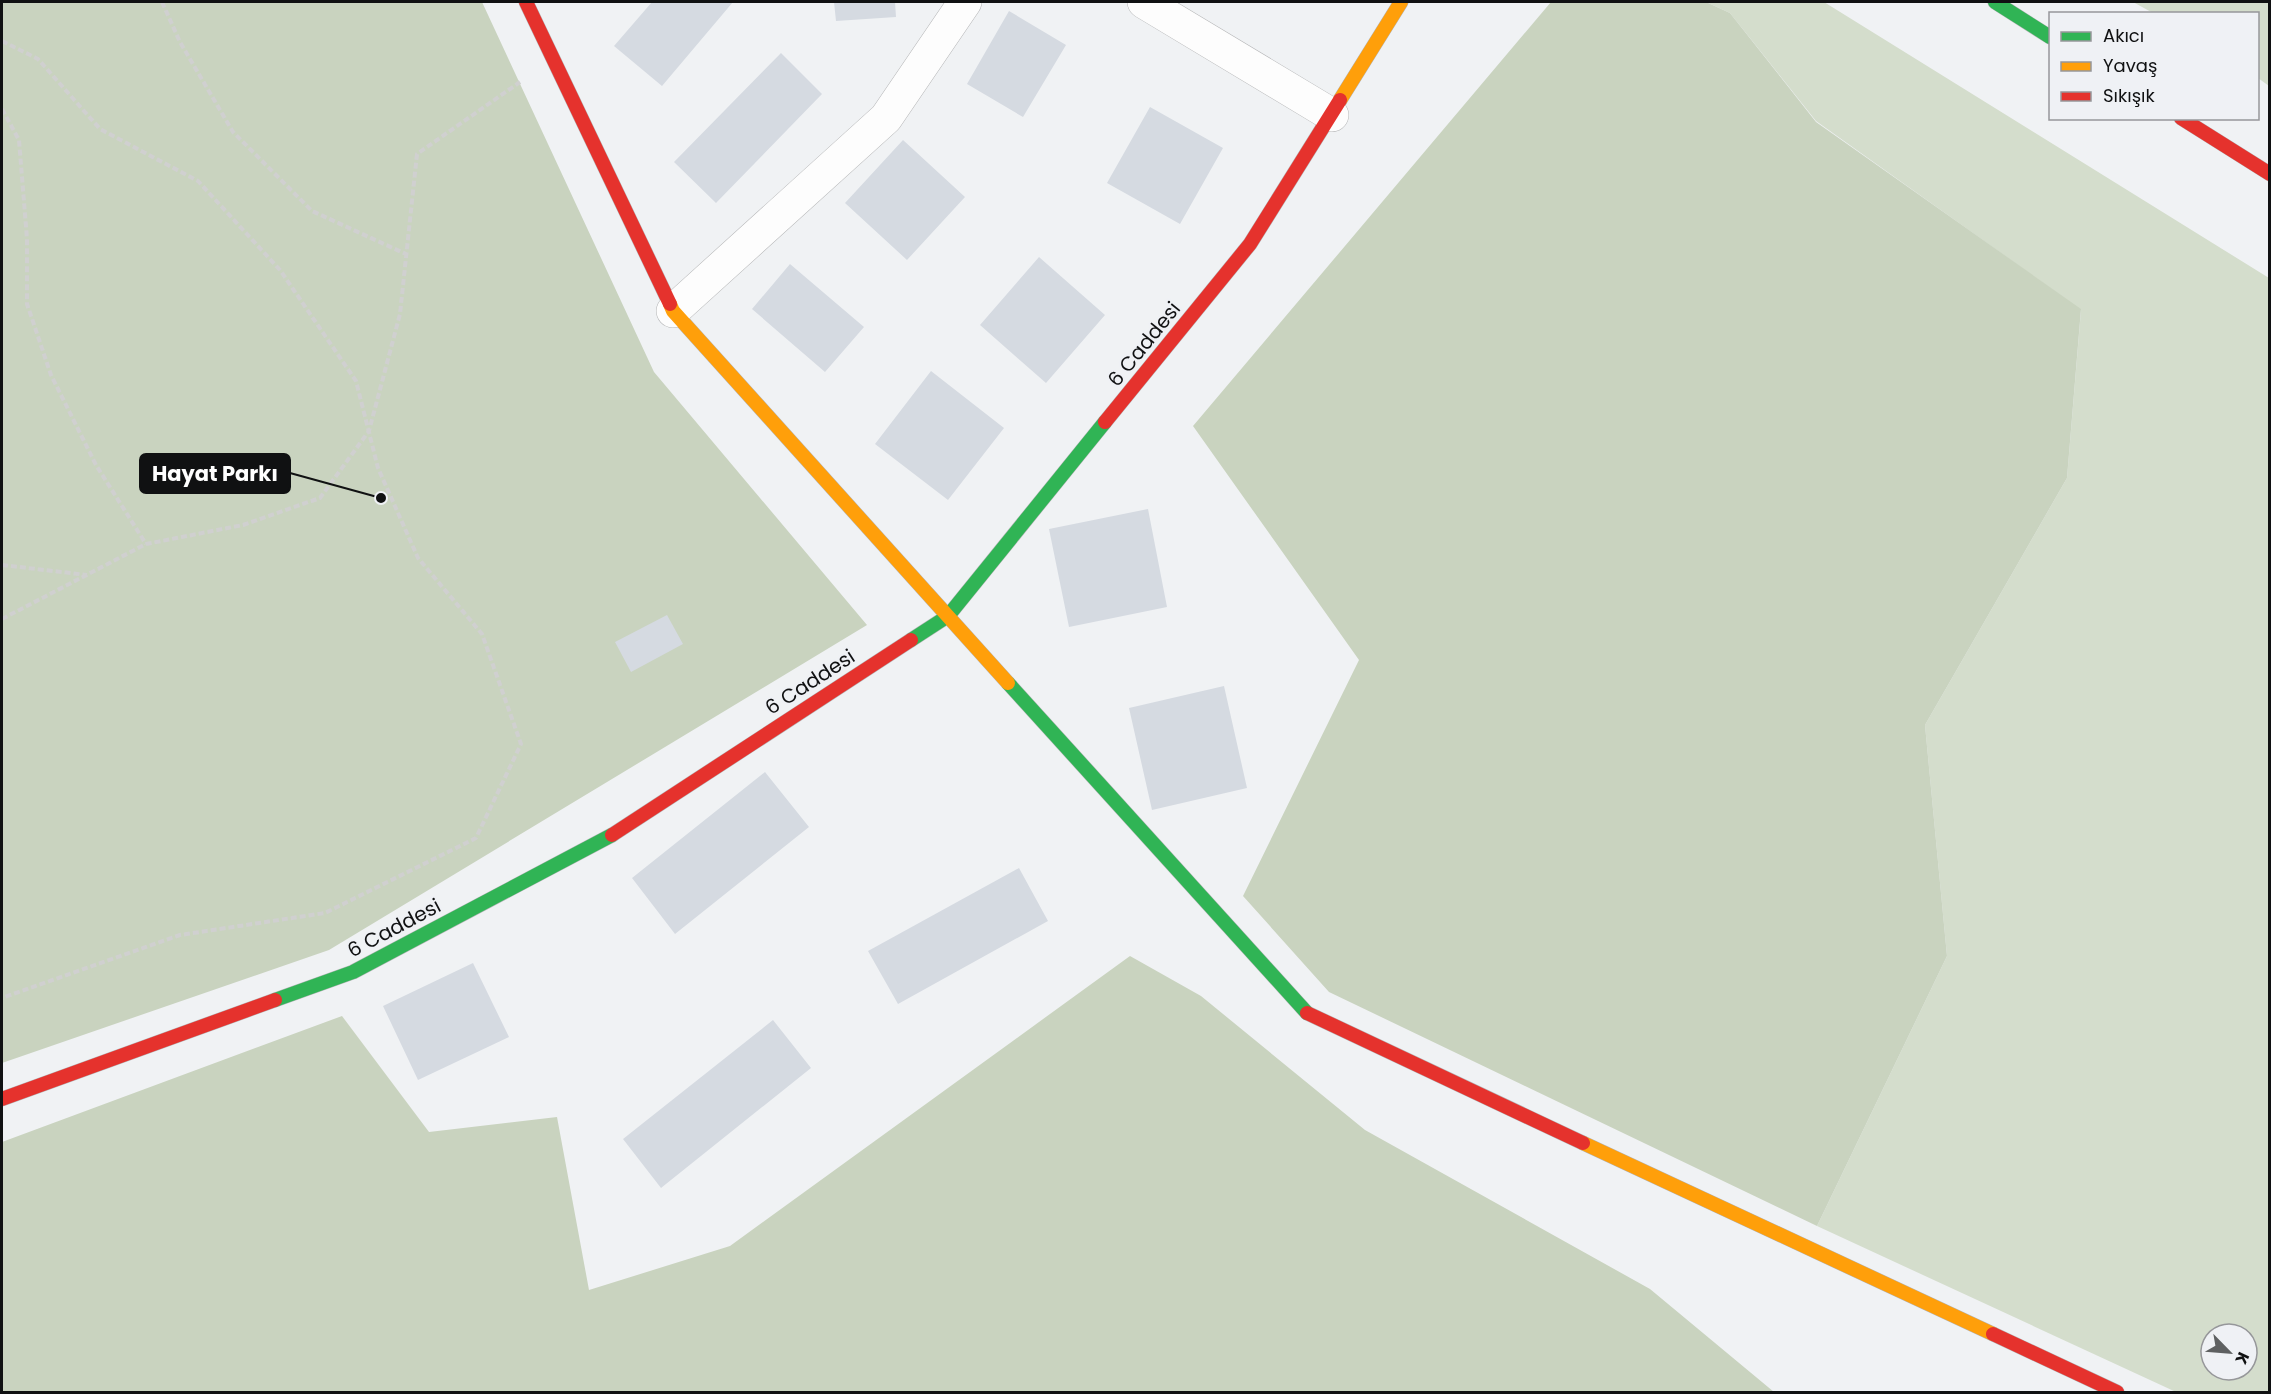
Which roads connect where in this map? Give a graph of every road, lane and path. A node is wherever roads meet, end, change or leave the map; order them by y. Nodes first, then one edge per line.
1 (162, 2) edge
2 (526, 2) edge
3 (964, 2) edge
4 (1144, 2) edge
5 (1401, 2) edge
6 (1995, 2) edge
7 (2049, 36) edge
8 (2, 40) edge
9 (520, 82) dead end
10 (2, 109) edge
11 (1332, 114) junction
12 (2184, 120) edge
13 (2270, 174) edge
14 (406, 254) junction
15 (674, 310) junction
16 (369, 431) junction
17 (146, 544) junction
18 (2, 565) edge
19 (87, 575) junction
20 (948, 616) junction
21 (2, 619) edge
22 (2, 998) edge
23 (2, 1099) edge
24 (2116, 1392) edge

1 - 14 path
2 - 15 street
3 - 15 street
4 - 11 street
5 - 11 street, 6 Caddesi
6 - 7 street
8 - 16 path
9 - 14 path
10 - 17 path
11 - 20 street, 6 Caddesi
12 - 13 street
14 - 16 path
15 - 20 street
16 - 17 path
16 - 22 path
17 - 19 path
18 - 19 path
19 - 21 path
20 - 23 street, 6 Caddesi
20 - 24 street

